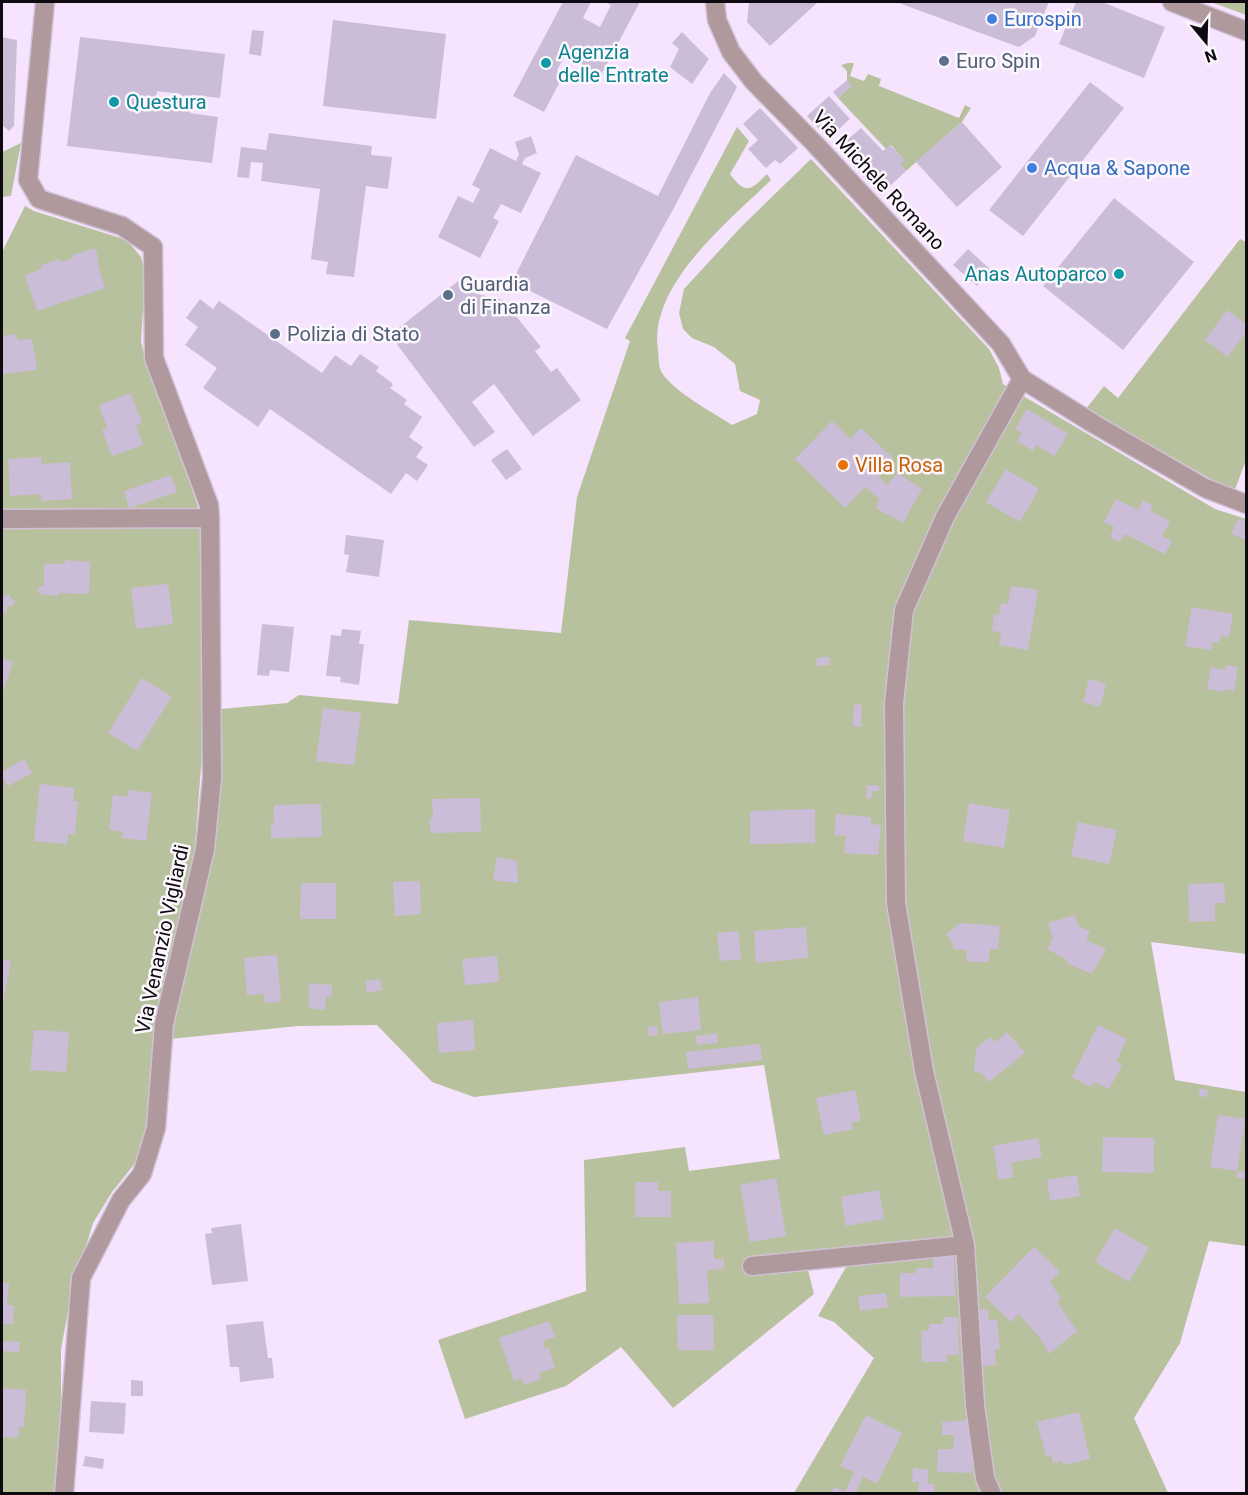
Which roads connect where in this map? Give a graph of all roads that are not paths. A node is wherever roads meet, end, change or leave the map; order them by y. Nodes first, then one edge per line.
1 (45, 2) edge
2 (715, 2) edge
3 (1172, 2) edge
4 (1246, 31) edge
5 (1022, 379) junction
6 (1246, 504) edge
7 (210, 518) junction
8 (2, 519) edge
9 (965, 1245) junction
10 (752, 1266) dead end
11 (64, 1494) edge
12 (992, 1494) edge

1 - 7 street, Via Venanzio Vigliardi
2 - 5 street, Via Michele Romano
3 - 4 street
5 - 6 street, Via Michele Romano
5 - 9 street
7 - 8 street
7 - 11 street, Via Venanzio Vigliardi
9 - 10 street
9 - 12 street

